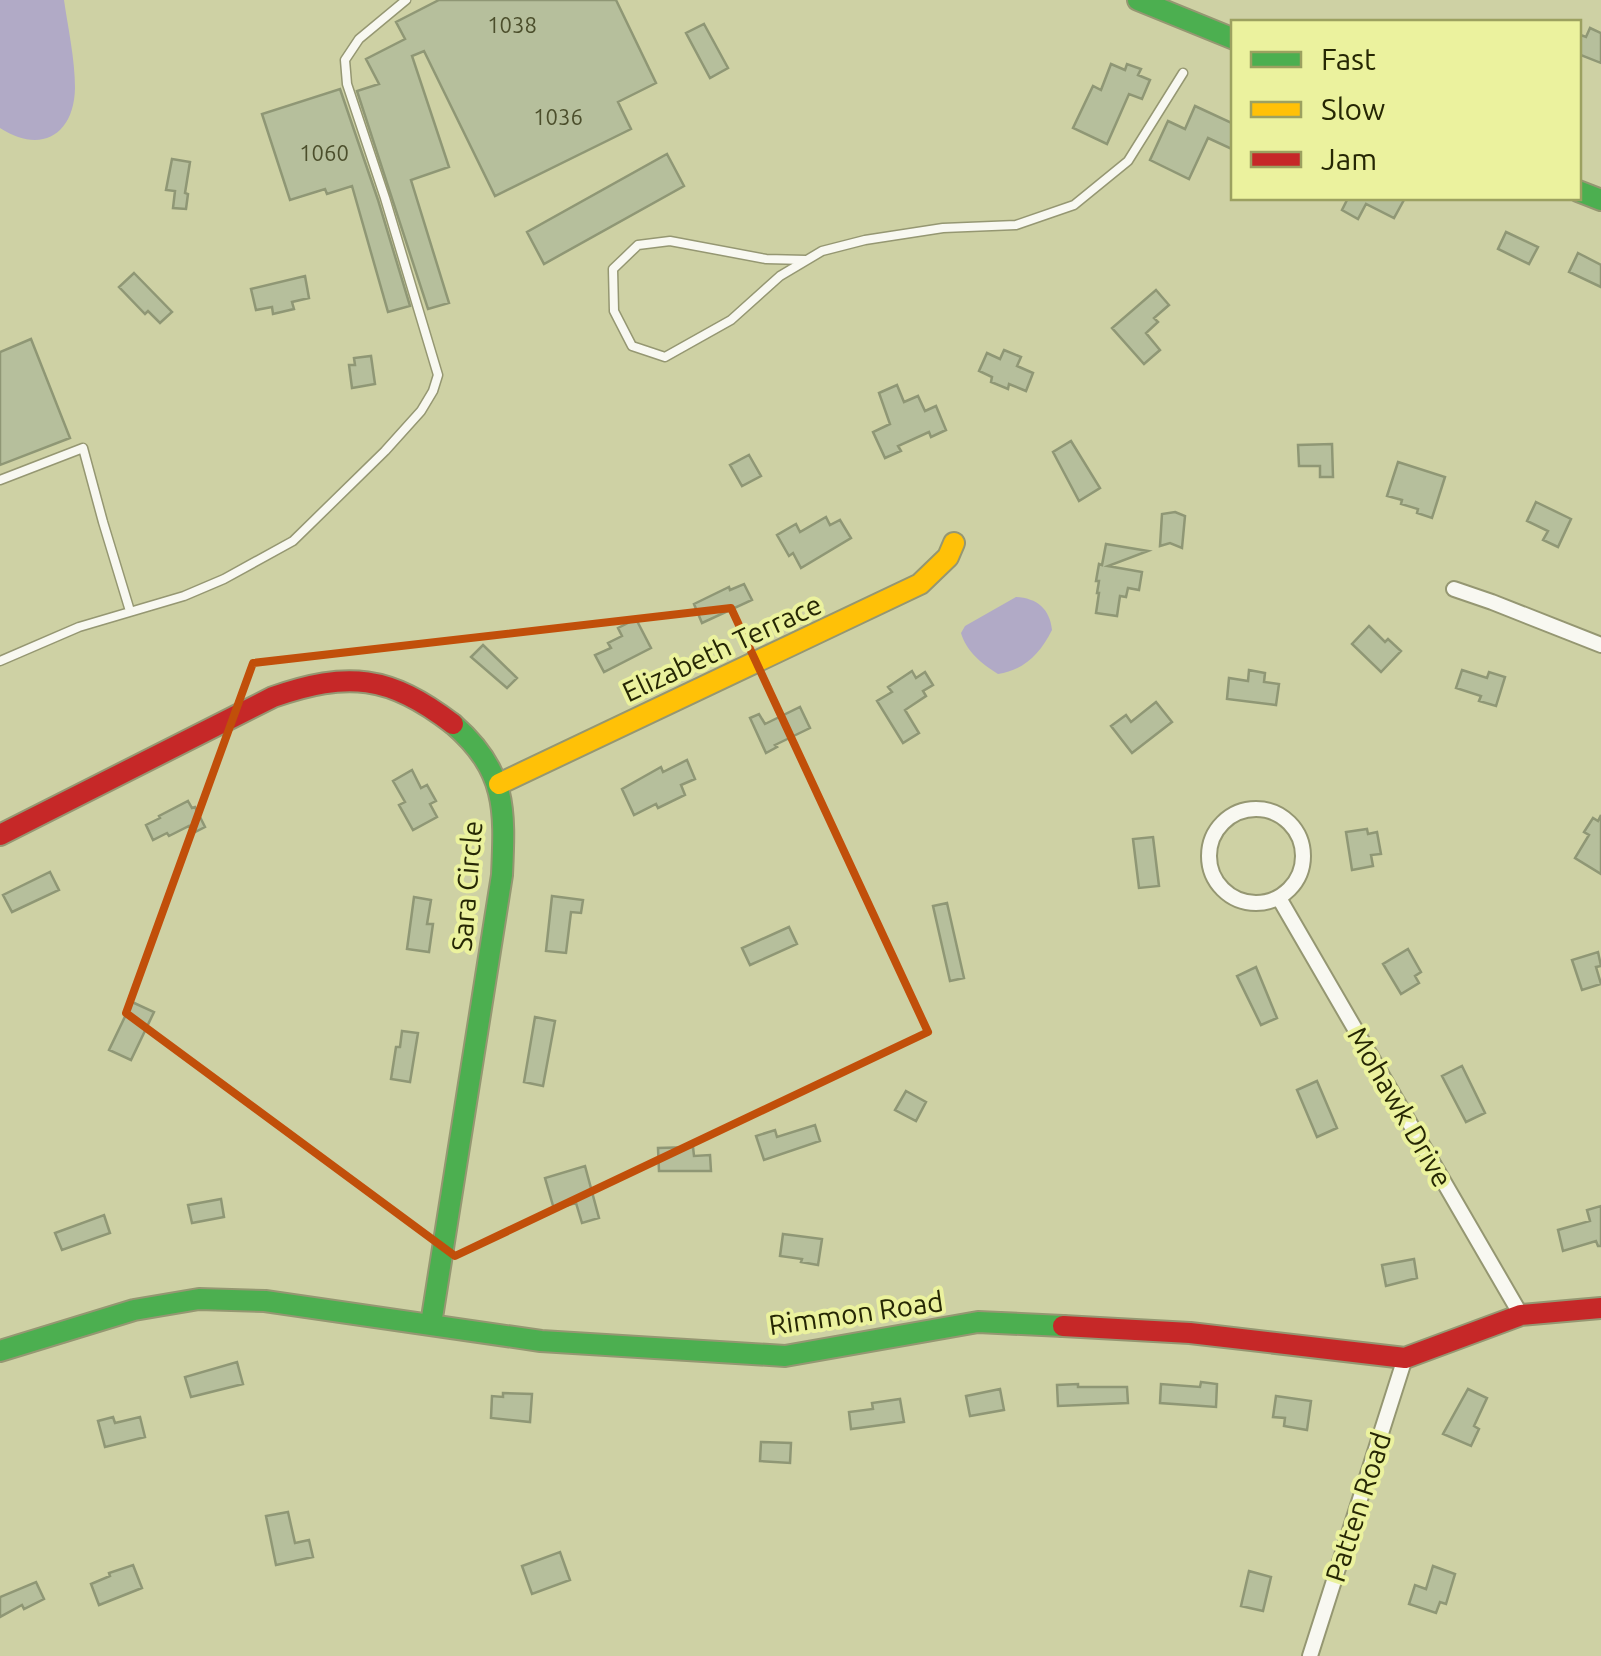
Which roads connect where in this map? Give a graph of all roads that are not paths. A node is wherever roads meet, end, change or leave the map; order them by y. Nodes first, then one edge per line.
1 (406, 0) edge
2 (1138, 0) edge
3 (1231, 38) edge
4 (1183, 73) dead end
5 (806, 260) junction
6 (0, 480) edge
7 (954, 543) dead end
8 (1454, 589) dead end
9 (130, 611) junction
10 (1601, 646) edge
11 (0, 662) edge
12 (498, 784) junction
13 (0, 836) edge
14 (1279, 898) junction
15 (1601, 1308) edge
16 (1521, 1316) junction
17 (430, 1324) junction
18 (0, 1351) edge
19 (1406, 1358) junction
20 (1310, 1656) edge

1 - 9 lane
2 - 3 street
4 - 5 lane
5 - 5 lane
6 - 9 lane
7 - 12 street, Elizabeth Terrace
8 - 10 street
9 - 11 lane
12 - 13 street, Sara Circle
12 - 17 street, Sara Circle
14 - 14 street
14 - 16 street, Mohawk Drive
15 - 16 street, Rimmon Road
16 - 19 street, Rimmon Road
17 - 18 street, Rimmon Road
17 - 19 street, Rimmon Road
19 - 20 street, Patten Road

